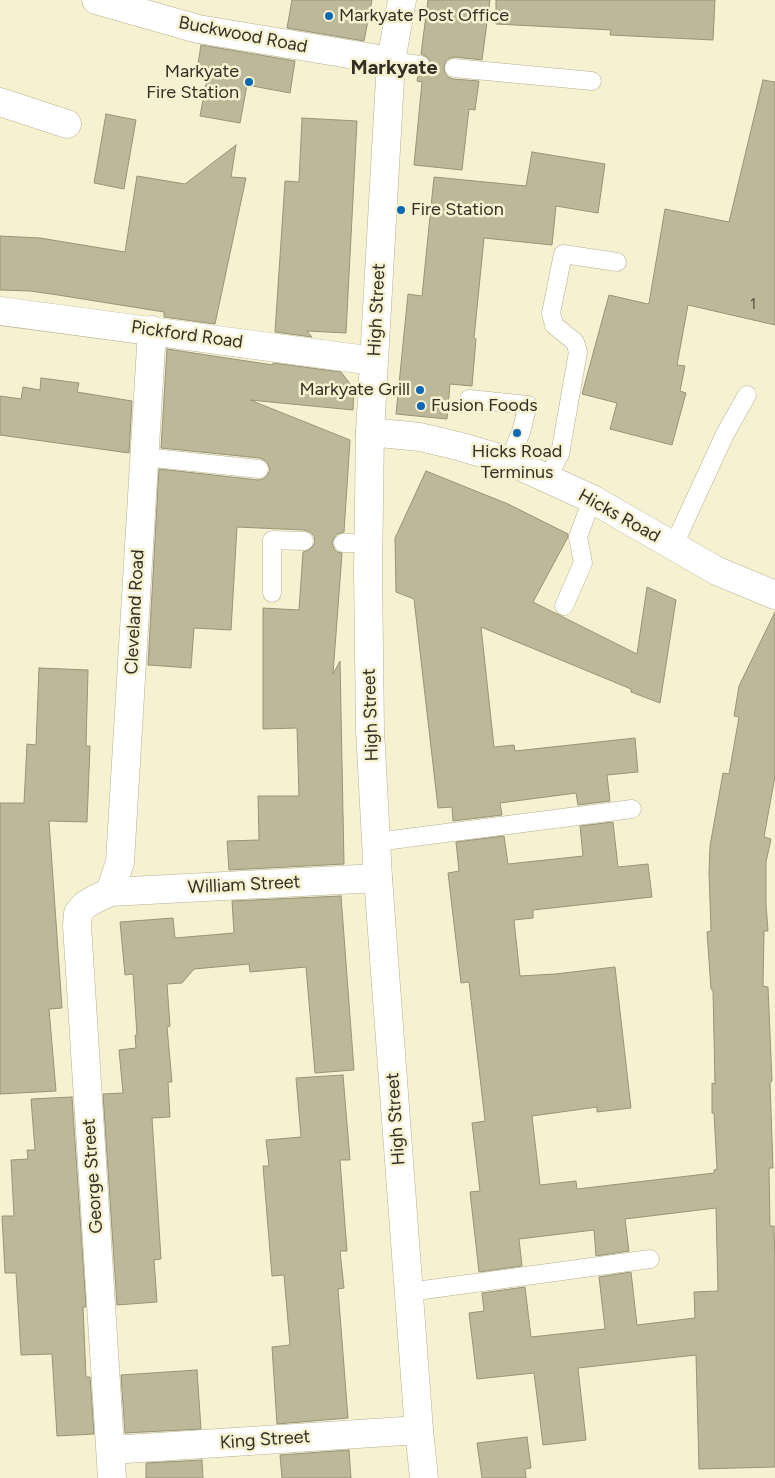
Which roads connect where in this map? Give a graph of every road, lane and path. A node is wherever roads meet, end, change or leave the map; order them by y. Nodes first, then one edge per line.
1 (96, 0) edge
2 (402, 0) edge
3 (391, 62) junction
4 (420, 64) dead end
5 (454, 68) dead end
6 (592, 81) dead end
7 (0, 102) edge
8 (66, 124) dead end
9 (617, 262) dead end
10 (0, 310) edge
11 (152, 330) junction
12 (374, 361) junction
13 (747, 395) dead end
14 (469, 399) dead end
15 (370, 432) junction
16 (144, 458) junction
17 (510, 461) junction
18 (259, 469) dead end
19 (547, 478) junction
20 (592, 499) junction
21 (304, 541) dead end
22 (673, 546) junction
23 (272, 593) dead end
24 (775, 595) edge
25 (564, 606) dead end
26 (632, 808) dead end
27 (376, 842) junction
28 (378, 878) junction
29 (110, 892) junction
30 (650, 1259) dead end
31 (409, 1292) junction
32 (419, 1430) junction
33 (110, 1450) junction
34 (112, 1478) edge
35 (424, 1478) edge

1 - 3 street, Buckwood Road
2 - 3 street, High Street
3 - 4 lane
3 - 12 street, High Street
5 - 6 lane
7 - 8 street
9 - 19 lane
10 - 11 street, Pickford Road
11 - 12 street, Pickford Road
11 - 16 street, Cleveland Road
12 - 15 street, High Street
13 - 22 lane
14 - 17 lane
15 - 17 street, Hicks Road
15 - 27 street, High Street
16 - 18 lane
16 - 29 street, Cleveland Road
17 - 19 street, Hicks Road
19 - 20 street, Hicks Road
20 - 22 street, Hicks Road
20 - 25 lane
21 - 23 lane
22 - 24 street, Hicks Road
26 - 27 lane
27 - 28 street, High Street
28 - 29 street, William Street
28 - 31 street, High Street
29 - 33 street, George Street
30 - 31 lane
31 - 32 street, High Street
32 - 33 street, King Street
32 - 35 street, High Street
33 - 34 street, George Street

